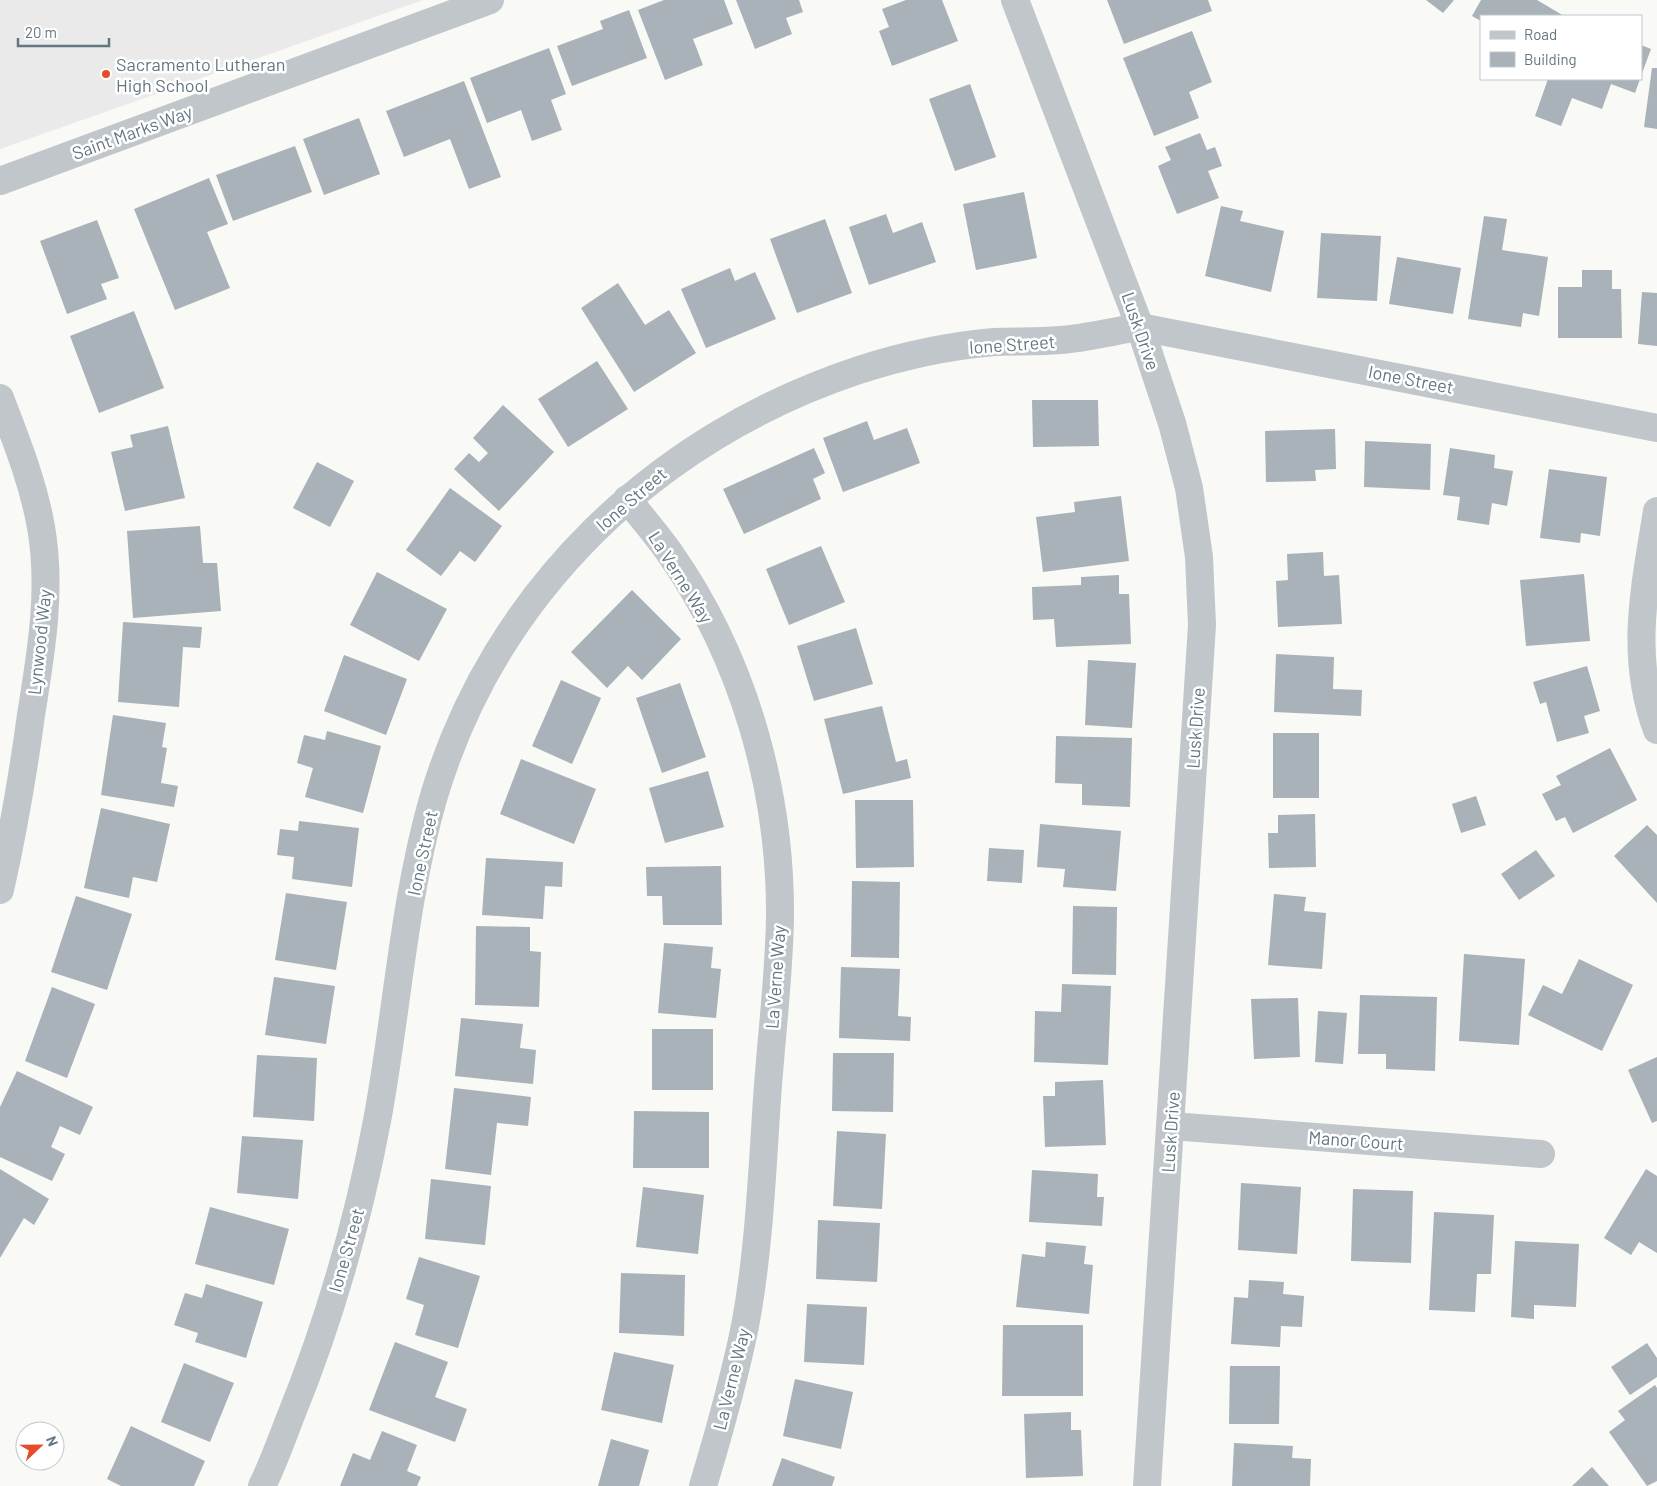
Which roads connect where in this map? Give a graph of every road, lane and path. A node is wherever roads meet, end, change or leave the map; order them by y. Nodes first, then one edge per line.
1 (490, 0) edge
2 (1015, 0) edge
3 (0, 181) edge
4 (1140, 327) junction
5 (0, 398) edge
6 (1657, 428) edge
7 (627, 499) junction
8 (1657, 511) edge
9 (1657, 730) edge
10 (0, 890) edge
11 (1170, 1126) junction
12 (1541, 1154) dead end
13 (262, 1486) edge
14 (703, 1486) edge
15 (1148, 1486) edge

1 - 3 street, Saint Marks Way
2 - 4 street, Lusk Drive
4 - 6 street, Ione Street
4 - 7 street, Ione Street
4 - 11 street, Lusk Drive
5 - 10 street, Lynwood Way
7 - 13 street, Ione Street
7 - 14 street, La Verne Way
8 - 9 street
11 - 12 street, Manor Court
11 - 15 street, Lusk Drive

